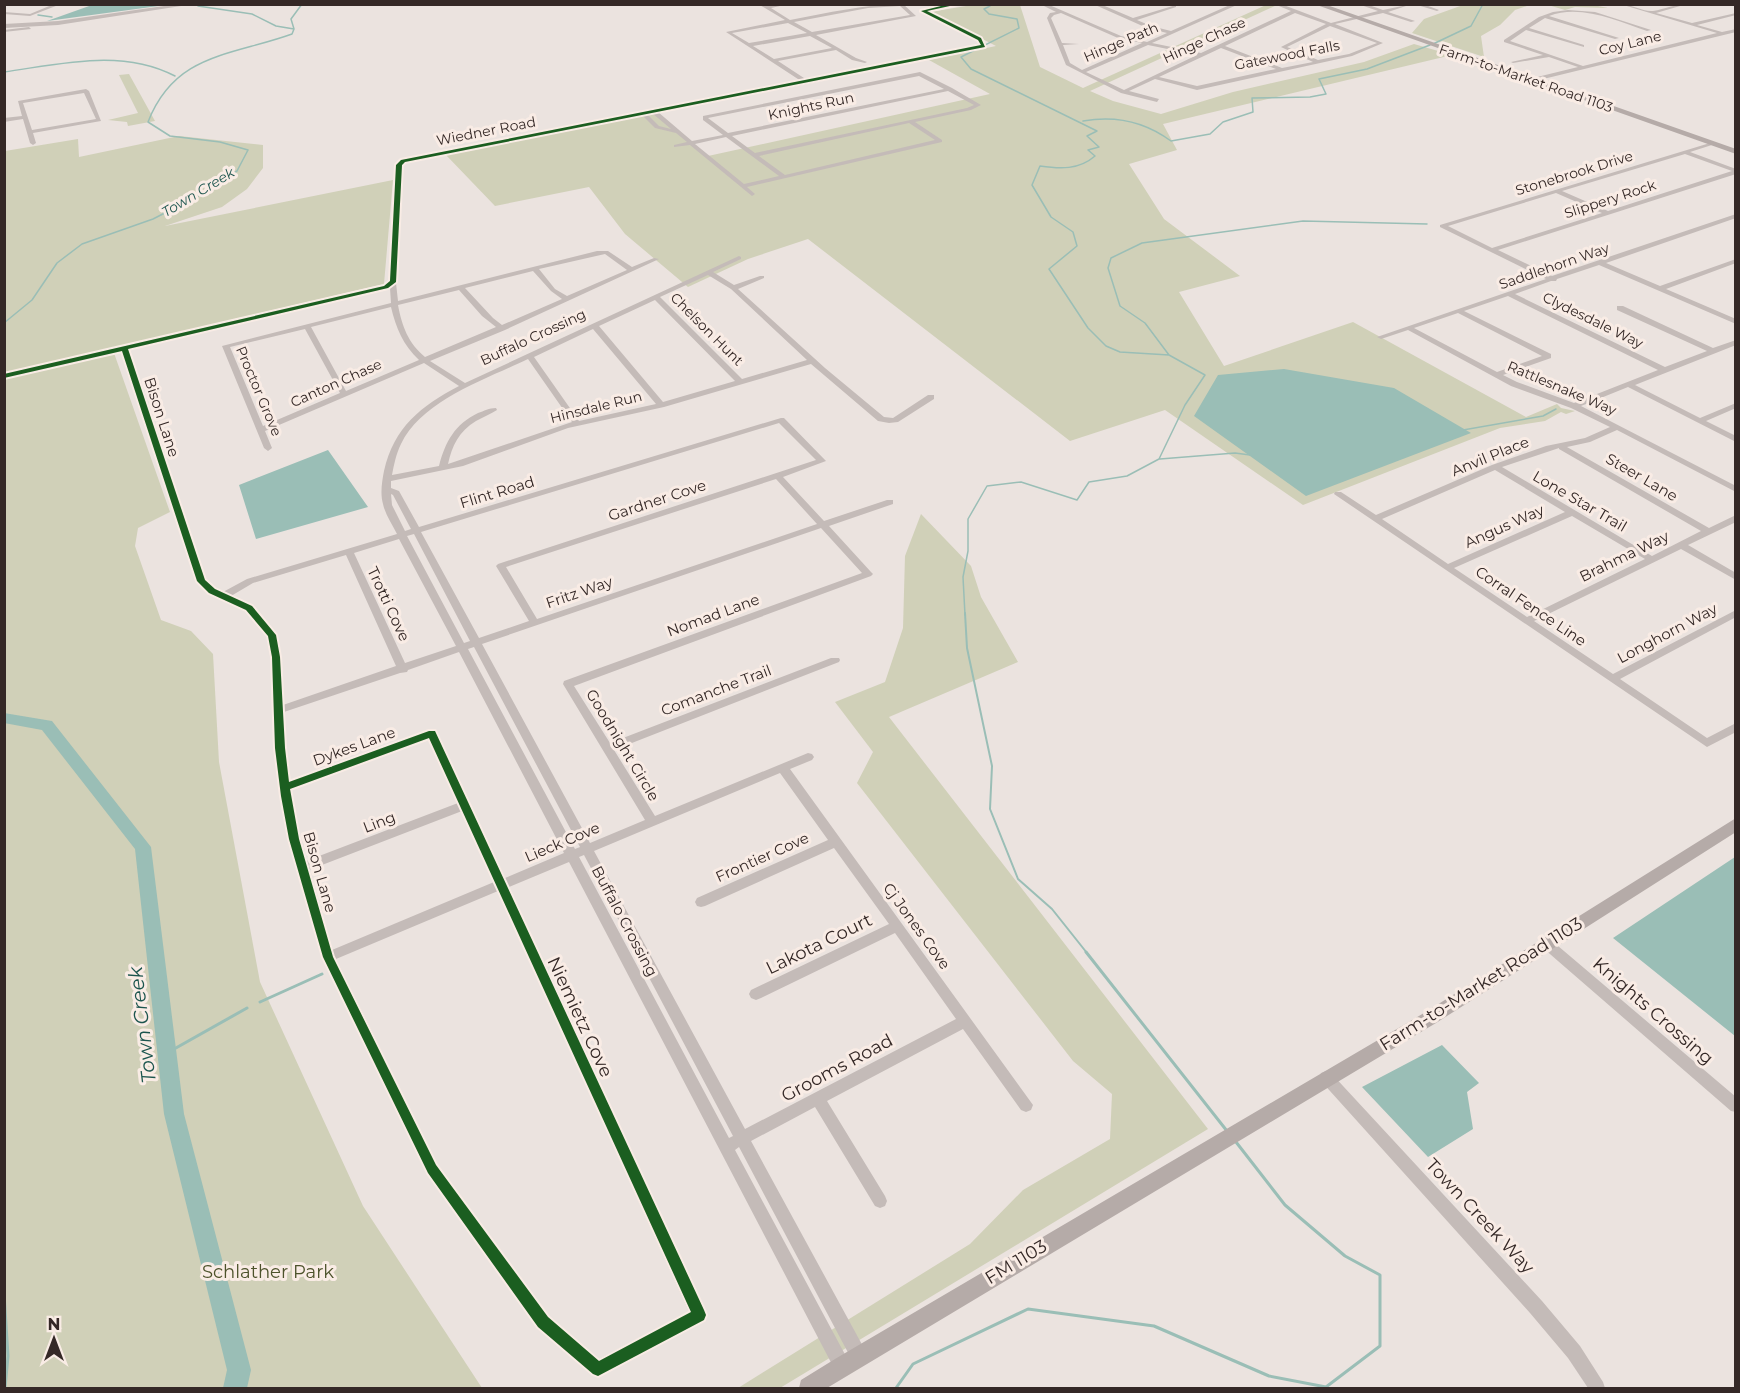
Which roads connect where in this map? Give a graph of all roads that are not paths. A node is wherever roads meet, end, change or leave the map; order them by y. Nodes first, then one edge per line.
1 (59, 4) edge
2 (192, 4) edge
3 (760, 4) edge
4 (788, 4) edge
5 (957, 4) edge
6 (1042, 4) edge
7 (1095, 4) edge
8 (1224, 4) edge
9 (1276, 4) edge
10 (1317, 4) edge
11 (1360, 4) edge
12 (1416, 4) edge
13 (1622, 4) edge
14 (1686, 4) edge
15 (900, 5) edge
16 (1234, 5) edge
17 (1410, 5) edge
18 (1174, 6) edge
19 (766, 8) junction
20 (1437, 10) dead end
21 (1295, 11) junction
22 (1061, 12) junction
23 (1650, 12) junction
24 (4, 13) edge
25 (1384, 13) junction
26 (1736, 14) edge
27 (1545, 17) junction
28 (1356, 18) junction
29 (1133, 20) junction
30 (787, 21) junction
31 (1413, 21) dead end
32 (1331, 24) junction
33 (1691, 25) junction
34 (4, 26) edge
35 (29, 28) dead end
36 (1527, 29) junction
37 (1649, 30) dead end
38 (1736, 30) edge
39 (4, 31) edge
40 (1173, 33) junction
41 (1721, 33) junction
42 (811, 35) junction
43 (1617, 38) dead end
44 (1060, 44) junction
45 (1077, 44) dead end
46 (1148, 44) junction
47 (748, 45) junction
48 (1221, 45) junction
49 (1582, 46) dead end
50 (836, 49) junction
51 (1343, 49) dead end
52 (1354, 53) junction
53 (1201, 55) junction
54 (1550, 56) junction
55 (772, 61) junction
56 (865, 62) dead end
57 (1319, 62) junction
58 (1513, 62) dead end
59 (1583, 67) junction
60 (1281, 69) junction
61 (1081, 72) junction
62 (1153, 77) junction
63 (1531, 80) junction
64 (805, 82) junction
65 (950, 89) junction
66 (1124, 92) junction
67 (822, 93) junction
68 (1157, 100) dead end
69 (653, 111) junction
70 (643, 114) junction
71 (24, 117) junction
72 (4, 120) edge
73 (911, 122) junction
74 (30, 132) junction
75 (675, 132) junction
76 (728, 135) junction
77 (33, 143) dead end
78 (689, 144) junction
79 (1712, 144) junction
80 (676, 146) dead end
81 (1684, 152) junction
82 (1736, 152) edge
83 (755, 156) junction
84 (1736, 171) edge
85 (784, 177) junction
86 (744, 186) junction
87 (1556, 191) junction
88 (752, 194) dead end
89 (1607, 213) junction
90 (1736, 216) edge
91 (1492, 250) junction
92 (739, 258) dead end
93 (657, 259) dead end
94 (1736, 261) edge
95 (1601, 263) junction
96 (534, 268) junction
97 (632, 270) junction
98 (708, 272) junction
99 (762, 277) dead end
100 (1554, 280) junction
101 (393, 284) junction
102 (460, 287) junction
103 (733, 288) junction
104 (1660, 289) junction
105 (1510, 294) junction
106 (656, 297) junction
107 (567, 299) junction
108 (394, 306) junction
109 (1620, 308) dead end
110 (1460, 311) junction
111 (1736, 322) edge
112 (594, 325) junction
113 (307, 326) junction
114 (502, 328) junction
115 (1409, 328) junction
116 (1381, 337) dead end
117 (1736, 342) edge
118 (124, 348) junction
119 (1713, 351) junction
120 (529, 355) junction
121 (423, 360) junction
122 (812, 361) junction
123 (1665, 370) junction
124 (1496, 375) junction
125 (4, 376) edge
126 (740, 381) junction
127 (1629, 385) junction
128 (465, 386) junction
129 (344, 394) junction
130 (931, 397) dead end
131 (661, 405) junction
132 (1736, 405) edge
133 (1574, 406) junction
134 (494, 410) dead end
135 (781, 420) joint
136 (1700, 421) junction
137 (577, 423) junction
138 (1617, 427) junction
139 (261, 430) junction
140 (1736, 440) edge
141 (1562, 447) junction
142 (268, 448) dead end
143 (1495, 467) junction
144 (443, 468) junction
145 (777, 475) junction
146 (387, 484) junction
147 (1736, 490) edge
148 (1338, 494) dead end
149 (890, 502) dead end
150 (1573, 513) junction
151 (1736, 518) edge
152 (1375, 519) junction
153 (822, 524) junction
154 (1709, 531) junction
155 (408, 533) junction
156 (1681, 545) junction
157 (349, 552) junction
158 (1652, 559) junction
159 (1448, 567) junction
160 (1736, 577) edge
161 (224, 596) junction
162 (1736, 613) edge
163 (1526, 621) junction
164 (535, 623) junction
165 (475, 643) junction
166 (462, 648) junction
167 (835, 660) dead end
168 (403, 670) junction
169 (1612, 678) junction
170 (568, 684) joint
171 (279, 710) junction
172 (1736, 727) edge
173 (432, 733) joint
174 (607, 749) junction
175 (808, 756) dead end
176 (782, 767) junction
177 (285, 787) junction
178 (465, 805) junction
179 (652, 821) junction
180 (1736, 824) edge
181 (835, 842) junction
182 (585, 849) junction
183 (571, 855) junction
184 (303, 867) junction
185 (500, 884) junction
186 (701, 902) dead end
187 (897, 926) junction
188 (1547, 944) junction
189 (328, 957) junction
190 (756, 994) dead end
191 (965, 1021) junction
192 (1326, 1077) junction
193 (818, 1100) junction
194 (1026, 1105) dead end
195 (1736, 1106) edge
196 (1230, 1134) joint
197 (742, 1138) junction
198 (726, 1147) junction
199 (880, 1201) dead end
200 (850, 1361) junction
201 (598, 1369) joint
202 (809, 1389) edge
203 (1597, 1389) edge

1 - 24 street
2 - 34 street
3 - 19 street
4 - 19 street
5 - 64 street, Wiedner Road
6 - 22 street
7 - 29 street
8 - 16 street
9 - 21 street
10 - 28 main road, Farm-to-Market Road 1103
11 - 25 street
12 - 20 street
13 - 23 street
14 - 23 street
15 - 30 street
15 - 42 street
16 - 40 street, Hinge Path
17 - 25 street
18 - 29 street
19 - 30 street
21 - 32 street
21 - 48 street, Hinge Chase
22 - 44 street
22 - 46 street
23 - 33 street
25 - 28 street
25 - 31 street
26 - 33 street
27 - 36 street
27 - 37 street
27 - 43 street
28 - 32 street
28 - 63 main road, Farm-to-Market Road 1103
29 - 40 street
30 - 42 street
30 - 47 street
32 - 52 street, Gatewood Falls
32 - 57 street
33 - 41 street
35 - 39 street
36 - 49 street
36 - 54 street
38 - 41 street, Coy Lane
40 - 46 street, Hinge Path
41 - 59 street, Coy Lane
42 - 47 street
42 - 50 street
44 - 45 street
44 - 61 street
46 - 53 street
46 - 61 street, Hinge Path
47 - 55 street
48 - 53 street, Hinge Chase
48 - 60 street
50 - 55 street
50 - 56 street
51 - 52 street
52 - 57 street, Gatewood Falls
53 - 62 street, Hinge Chase
54 - 58 street
54 - 59 street
55 - 64 street
57 - 60 street, Gatewood Falls
59 - 63 street, Coy Lane
60 - 62 street, Gatewood Falls
61 - 66 street
62 - 66 street, Hinge Chase
63 - 79 main road, Farm-to-Market Road 1103
64 - 67 street
64 - 69 street, Wiedner Road
65 - 67 street
65 - 73 street
65 - 76 street, Knights Run
66 - 68 street
67 - 76 street
69 - 70 street, Wiedner Road
69 - 75 street
70 - 75 street
70 - 101 street, Wiedner Road
71 - 72 street
71 - 74 street
71 - 74 street
73 - 83 street
73 - 85 street
74 - 77 street
75 - 78 street
76 - 78 street, Knights Run
76 - 83 street
78 - 80 street, Knights Run
78 - 86 street
79 - 81 street, Stonebrook Drive
79 - 82 main road, Farm-to-Market Road 1103
81 - 84 street
81 - 87 street, Stonebrook Drive
83 - 85 street
84 - 89 street, Slippery Rock
85 - 86 street
86 - 88 street
87 - 89 street
87 - 91 street, Stonebrook Drive
89 - 91 street, Slippery Rock
90 - 95 street, Saddlehorn Way
91 - 100 street
92 - 98 street, Buffalo Crossing
93 - 97 street, Canton Chase
94 - 104 street
95 - 100 street, Saddlehorn Way
95 - 104 street
96 - 97 street
96 - 102 street
96 - 107 street
97 - 107 street, Canton Chase
98 - 103 street
98 - 106 street, Buffalo Crossing
99 - 103 street
100 - 105 street, Saddlehorn Way
101 - 108 street
101 - 118 street
102 - 108 street
102 - 114 street
103 - 122 street
104 - 111 street
105 - 110 street, Saddlehorn Way
105 - 123 street, Clydesdale Way
106 - 112 street, Buffalo Crossing
106 - 126 street, Chelson Hunt
107 - 114 street, Canton Chase
108 - 113 street
108 - 121 street
109 - 119 street
110 - 115 street, Saddlehorn Way
110 - 124 street
112 - 120 street, Buffalo Crossing
112 - 131 street
113 - 129 street
113 - 139 street, Proctor Grove
114 - 121 street, Canton Chase
115 - 116 street, Saddlehorn Way
115 - 124 street, Rattlesnake Way
117 - 119 street
118 - 125 street
118 - 161 street, Bison Lane
119 - 123 street
120 - 128 street, Buffalo Crossing
120 - 137 street
121 - 128 street
121 - 129 street, Canton Chase
122 - 126 street, Hinsdale Run
122 - 130 street
123 - 127 street
124 - 133 street, Rattlesnake Way
126 - 131 street, Hinsdale Run
127 - 133 street
127 - 136 street
128 - 146 street, Buffalo Crossing
129 - 139 street, Canton Chase
131 - 137 street, Hinsdale Run
132 - 136 street
133 - 138 street, Rattlesnake Way
134 - 144 street
135 - 145 street, Gardner Cove
135 - 155 street, Flint Road
136 - 140 street
137 - 144 street, Hinsdale Run
138 - 141 street, Anvil Place
138 - 147 street, Rattlesnake Way
139 - 142 street, Proctor Grove
141 - 143 street, Anvil Place
141 - 154 street, Steer Lane
143 - 150 street, Lone Star Trail
143 - 152 street, Anvil Place
144 - 146 street, Hinsdale Run
145 - 153 street
145 - 164 street, Gardner Cove
146 - 155 street, Buffalo Crossing
148 - 152 street, Corral Fence Line
149 - 153 street, Fritz Way
150 - 158 street, Lone Star Trail
150 - 159 street, Angus Way
151 - 154 street, Brahma Way
152 - 159 street, Corral Fence Line
153 - 164 street, Fritz Way
153 - 170 street, Nomad Lane
154 - 156 street, Brahma Way
155 - 157 street, Flint Road
155 - 165 street, Buffalo Crossing
155 - 166 street, Buffalo Crossing
156 - 158 street, Brahma Way
156 - 160 street
157 - 161 street, Flint Road
157 - 168 street, Trotti Cove
158 - 163 street, Brahma Way
159 - 163 street, Corral Fence Line
161 - 171 street, Bison Lane
162 - 169 street, Longhorn Way
163 - 169 street, Corral Fence Line
164 - 165 street, Fritz Way
165 - 166 street, Fritz Way
165 - 182 street, Buffalo Crossing
166 - 168 street, Fritz Way
166 - 183 street, Buffalo Crossing
167 - 174 street, Comanche Trail
168 - 171 street, Fritz Way
169 - 172 street, Corral Fence Line
170 - 174 street, Goodnight Circle
171 - 177 street, Bison Lane
173 - 177 street, Dykes Lane
173 - 178 street, Niemietz Cove
174 - 179 street, Goodnight Circle
175 - 176 street, Lieck Cove
176 - 179 street, Lieck Cove
176 - 181 street, Cj Jones Cove
177 - 184 street, Bison Lane
178 - 184 street, Ling
178 - 185 street, Niemietz Cove
179 - 182 street, Lieck Cove
180 - 188 main road, Farm-to-Market Road 1103 / FM 1103
181 - 186 street, Frontier Cove
181 - 187 street, Cj Jones Cove
182 - 183 street, Lieck Cove
182 - 197 street, Buffalo Crossing
183 - 185 street, Lieck Cove
183 - 198 street, Buffalo Crossing
184 - 189 street, Bison Lane
185 - 189 street, Lieck Cove
185 - 201 street, Niemietz Cove
187 - 190 street, Lakota Court
187 - 191 street, Cj Jones Cove
188 - 192 main road, Farm-to-Market Road 1103 / FM 1103
188 - 195 street, Knights Crossing
189 - 201 street, Bison Lane
191 - 193 street, Grooms Road
191 - 194 street, Cj Jones Cove
192 - 196 main road, Farm-to-Market Road 1103 / FM 1103
192 - 203 street, Town Creek Way
193 - 197 street, Grooms Road
193 - 199 street
196 - 200 main road, FM 1103 / FM 1103
197 - 198 street, Grooms Road
197 - 200 street, Buffalo Crossing
198 - 200 street, Buffalo Crossing
200 - 202 main road, FM 1103 / FM 1103

